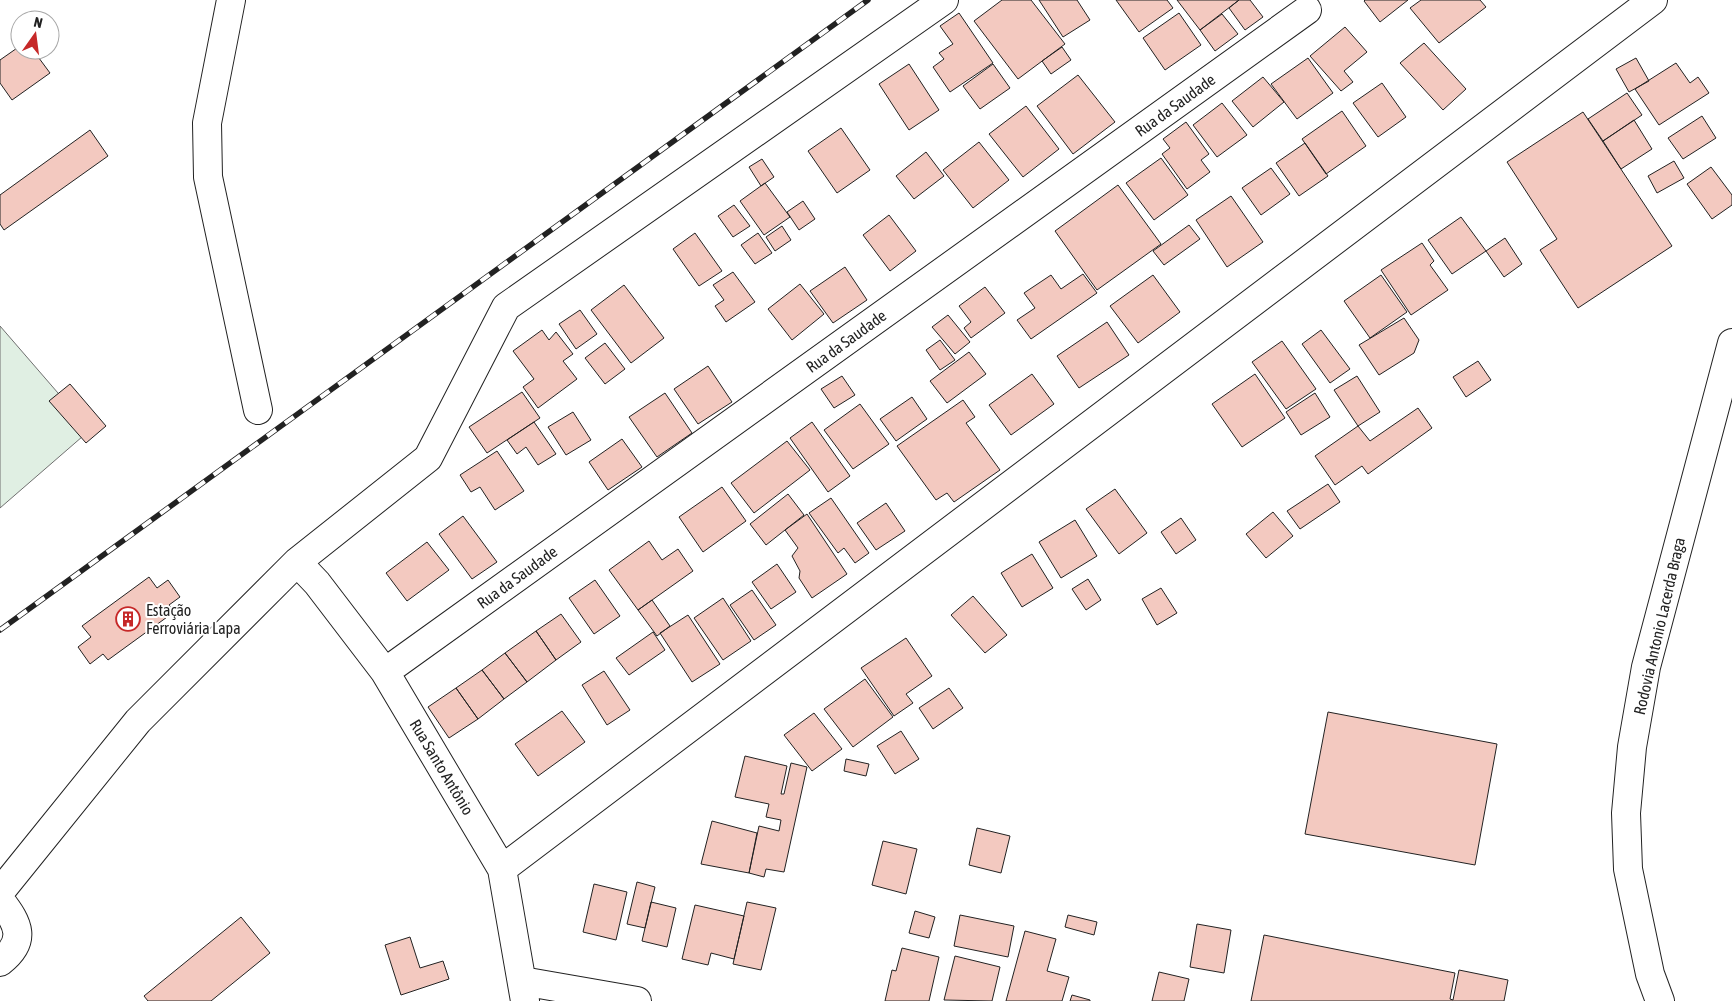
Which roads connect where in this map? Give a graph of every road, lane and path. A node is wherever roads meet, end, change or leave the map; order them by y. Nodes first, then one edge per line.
1 (231, 0) edge
2 (944, 0) edge
3 (1653, 0) edge
4 (1307, 10) dead end
5 (1732, 343) edge
6 (258, 410) dead end
7 (297, 562) junction
8 (385, 672) junction
9 (502, 869) junction
10 (0, 892) edge
11 (0, 900) edge
12 (0, 962) edge
13 (524, 991) edge
14 (637, 1001) edge
15 (1660, 1001) edge

1 - 6 street
2 - 7 street
3 - 9 street
4 - 8 street, Rua da Saudade
5 - 15 street, Rodovia Antonio Lacerda Braga
7 - 8 street, Rua Santo Antônio
7 - 10 street
8 - 9 street, Rua Santo Antônio
9 - 13 street, Rua Santo Antônio
11 - 12 street
13 - 14 street

